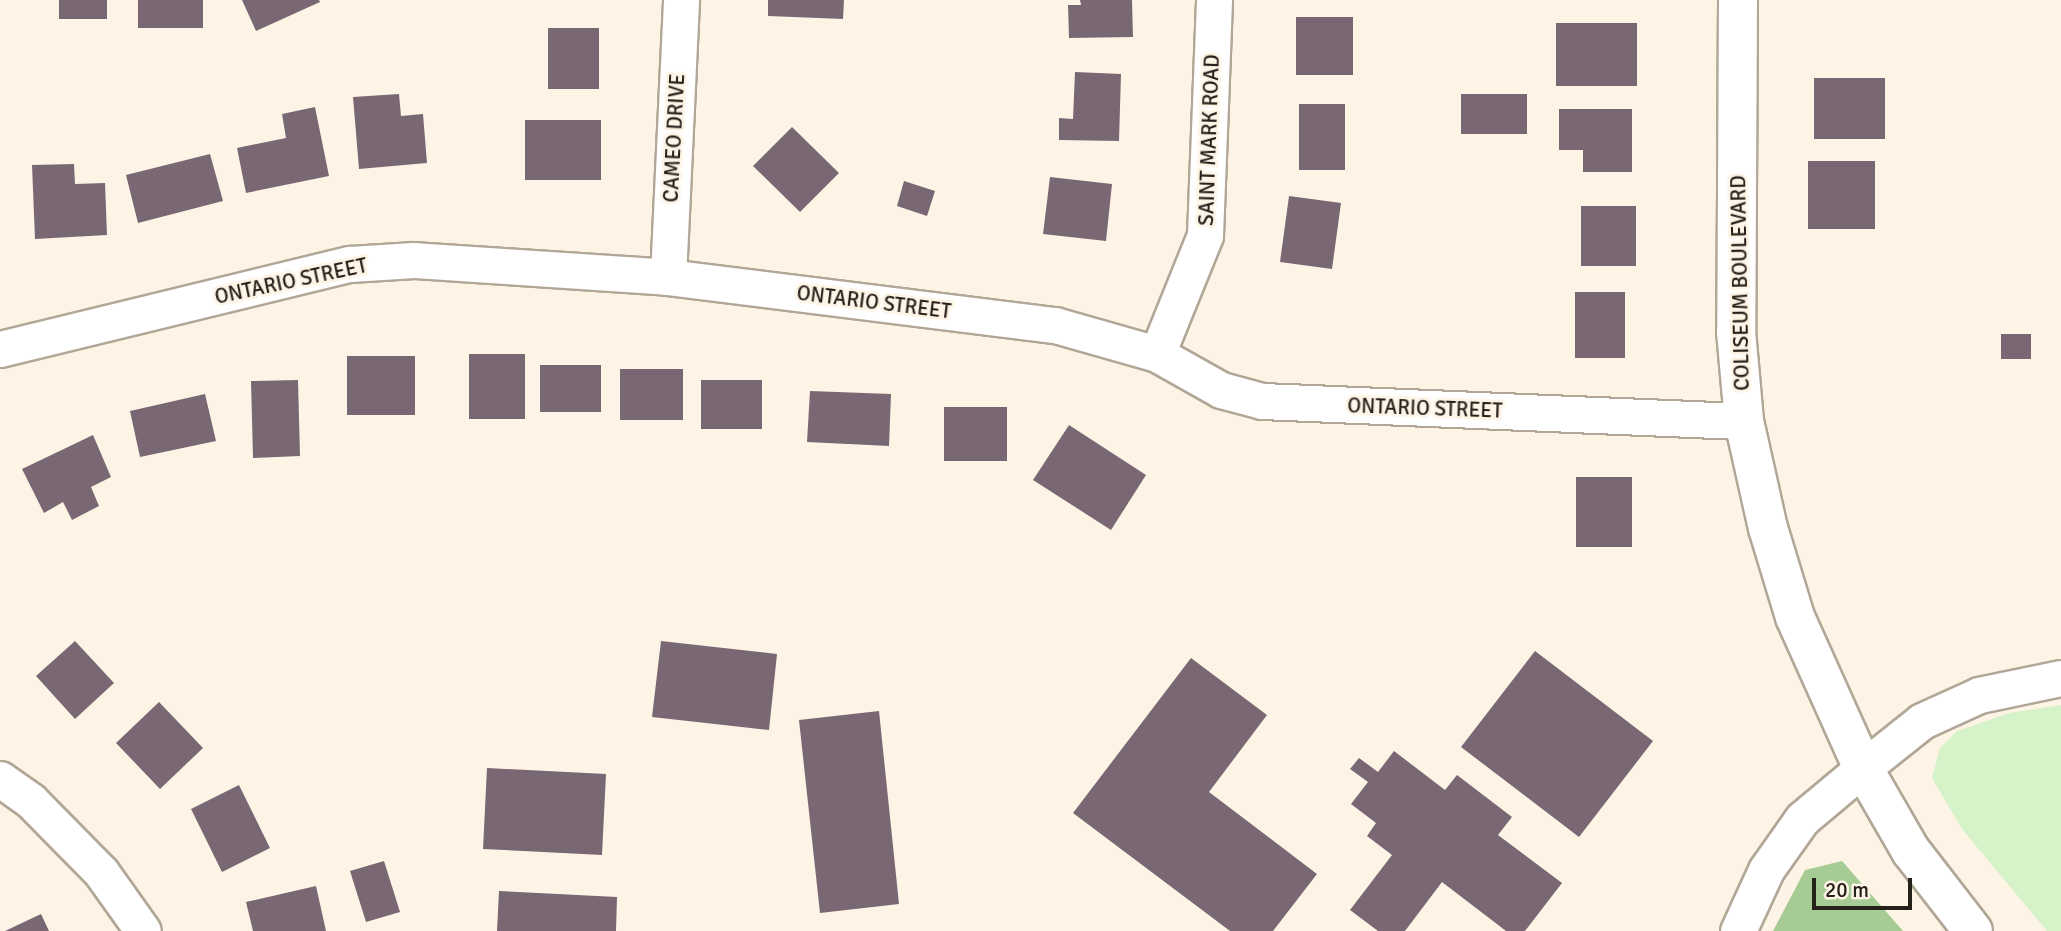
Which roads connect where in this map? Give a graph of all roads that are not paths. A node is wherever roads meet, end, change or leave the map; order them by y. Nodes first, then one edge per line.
1 (681, 0) edge
2 (1214, 0) edge
3 (1738, 0) edge
4 (668, 276) junction
5 (0, 349) edge
6 (1157, 354) junction
7 (1744, 421) junction
8 (2061, 678) edge
9 (1863, 768) junction
10 (0, 779) edge
11 (143, 931) edge
12 (1738, 931) edge
13 (1973, 931) edge

1 - 4 street, CAMEO DRIVE
2 - 6 street, SAINT MARK ROAD
3 - 7 main road, COLISEUM BOULEVARD
4 - 5 street, ONTARIO STREET
4 - 6 street, ONTARIO STREET
6 - 7 street, ONTARIO STREET
7 - 9 main road, COLISEUM BOULEVARD
8 - 9 street
9 - 12 street
9 - 13 main road, COLISEUM BOULEVARD
10 - 11 street

